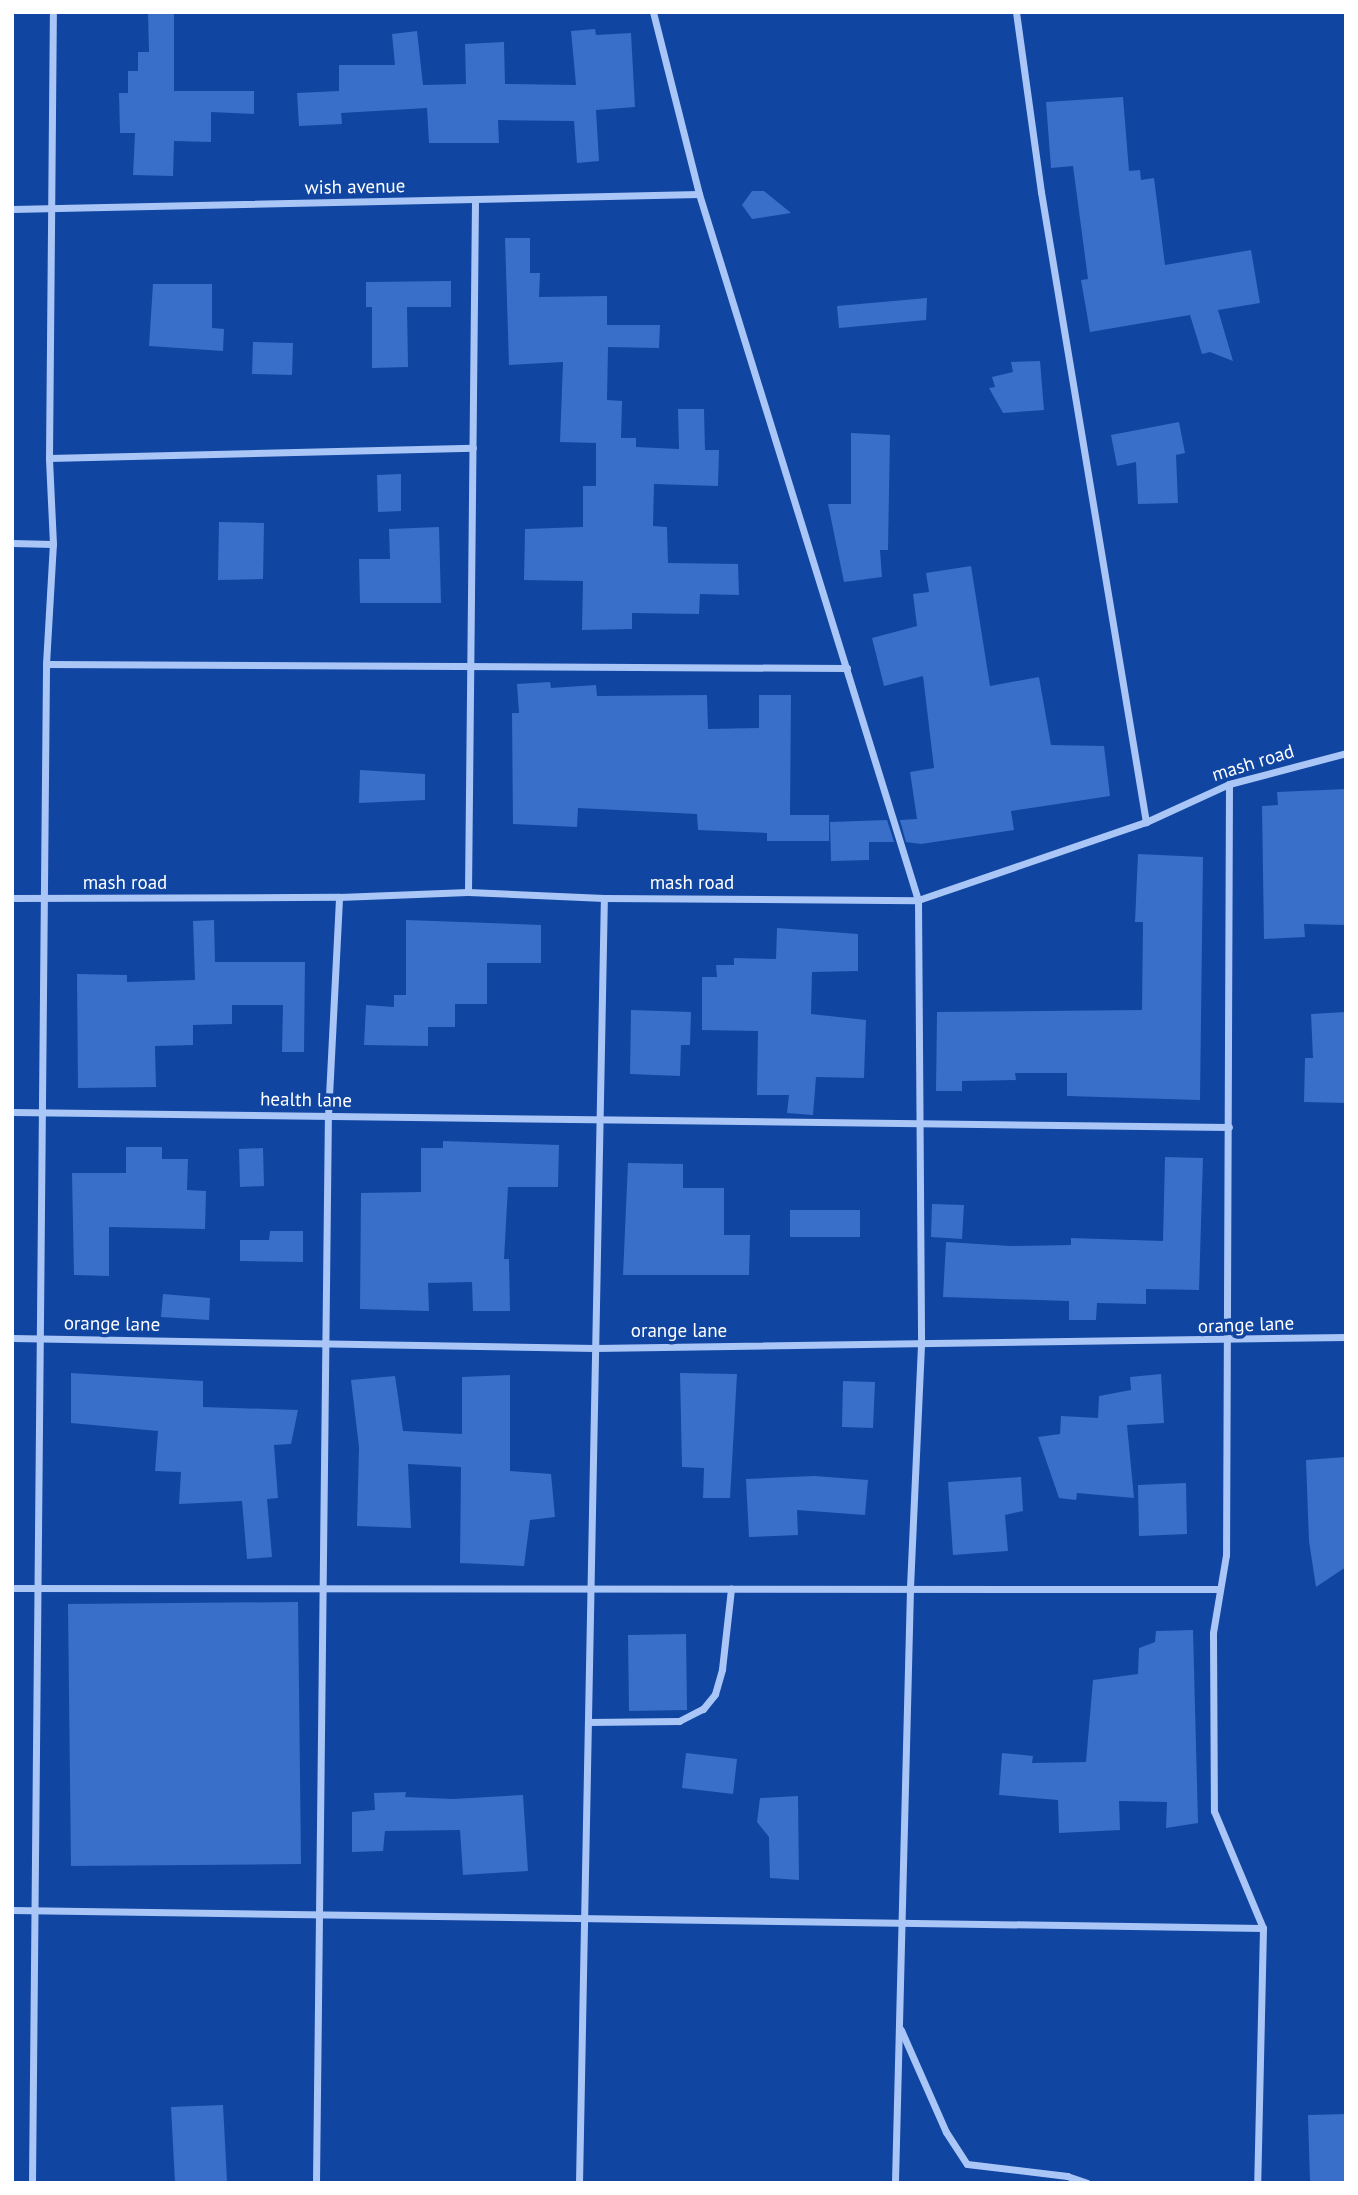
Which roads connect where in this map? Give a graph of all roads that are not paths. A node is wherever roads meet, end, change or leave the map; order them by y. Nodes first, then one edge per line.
1 (53, 12) edge
2 (653, 12) edge
3 (1016, 12) edge
4 (699, 194) junction
5 (475, 202) junction
6 (51, 207) junction
7 (12, 209) edge
8 (473, 448) junction
9 (49, 458) junction
10 (12, 543) edge
11 (54, 544) junction
12 (46, 664) junction
13 (470, 667) junction
14 (847, 668) junction
15 (1346, 753) edge
16 (1229, 783) junction
17 (1146, 822) junction
18 (468, 892) junction
19 (339, 897) junction
20 (12, 898) edge
21 (604, 898) junction
22 (44, 899) junction
23 (918, 900) junction
24 (12, 1112) edge
25 (42, 1113) junction
26 (328, 1115) junction
27 (599, 1118) junction
28 (919, 1126) junction
29 (1229, 1127) junction
30 (12, 1338) edge
31 (40, 1338) junction
32 (1346, 1338) edge
33 (1228, 1342) junction
34 (328, 1343) junction
35 (922, 1345) junction
36 (595, 1348) junction
37 (12, 1588) edge
38 (37, 1588) junction
39 (324, 1588) junction
40 (590, 1589) junction
41 (731, 1589) junction
42 (910, 1589) junction
43 (1220, 1589) junction
44 (588, 1722) junction
45 (12, 1910) edge
46 (34, 1910) junction
47 (323, 1914) junction
48 (584, 1918) junction
49 (902, 1923) junction
50 (1263, 1928) junction
51 (899, 2025) junction
52 (32, 2183) edge
53 (316, 2183) edge
54 (579, 2183) edge
55 (895, 2183) edge
56 (1087, 2183) edge
57 (1257, 2183) edge

1 - 6 street
2 - 4 street
3 - 17 street
4 - 5 street, wish avenue
4 - 14 street
5 - 6 street, wish avenue
5 - 8 street
6 - 7 street, wish avenue
6 - 9 street
8 - 9 street
8 - 13 street
9 - 11 street
10 - 11 street
11 - 12 street
12 - 13 street
12 - 22 street
13 - 14 street
13 - 18 street
14 - 23 street
15 - 16 street, mash road
16 - 17 street, mash road
16 - 29 street
17 - 23 street, mash road
18 - 19 street, mash road
18 - 21 street, mash road
19 - 22 street, mash road
19 - 26 street
20 - 22 street, mash road
21 - 23 street, mash road
21 - 27 street
22 - 25 street
23 - 28 street
24 - 25 street, health lane
25 - 26 street, health lane
25 - 31 street
26 - 27 street, health lane
26 - 34 street
27 - 28 street, health lane
27 - 36 street
28 - 29 street, health lane
28 - 35 street
29 - 33 street
30 - 31 street, orange lane
31 - 34 street, orange lane
31 - 38 street
32 - 33 street, orange lane
33 - 35 street, orange lane
33 - 43 street
34 - 36 street, orange lane
34 - 39 street
35 - 36 street, orange lane
35 - 42 street
36 - 40 street
37 - 38 street
38 - 39 street
38 - 46 street
39 - 40 street
39 - 47 street
40 - 41 street
40 - 44 street
41 - 42 street
41 - 44 street
42 - 43 street
42 - 49 street
43 - 50 street
44 - 48 street
45 - 46 street
46 - 47 street
46 - 52 street
47 - 48 street
47 - 53 street
48 - 49 street
48 - 54 street
49 - 50 street
49 - 51 street
50 - 57 street
51 - 55 street
51 - 56 street

